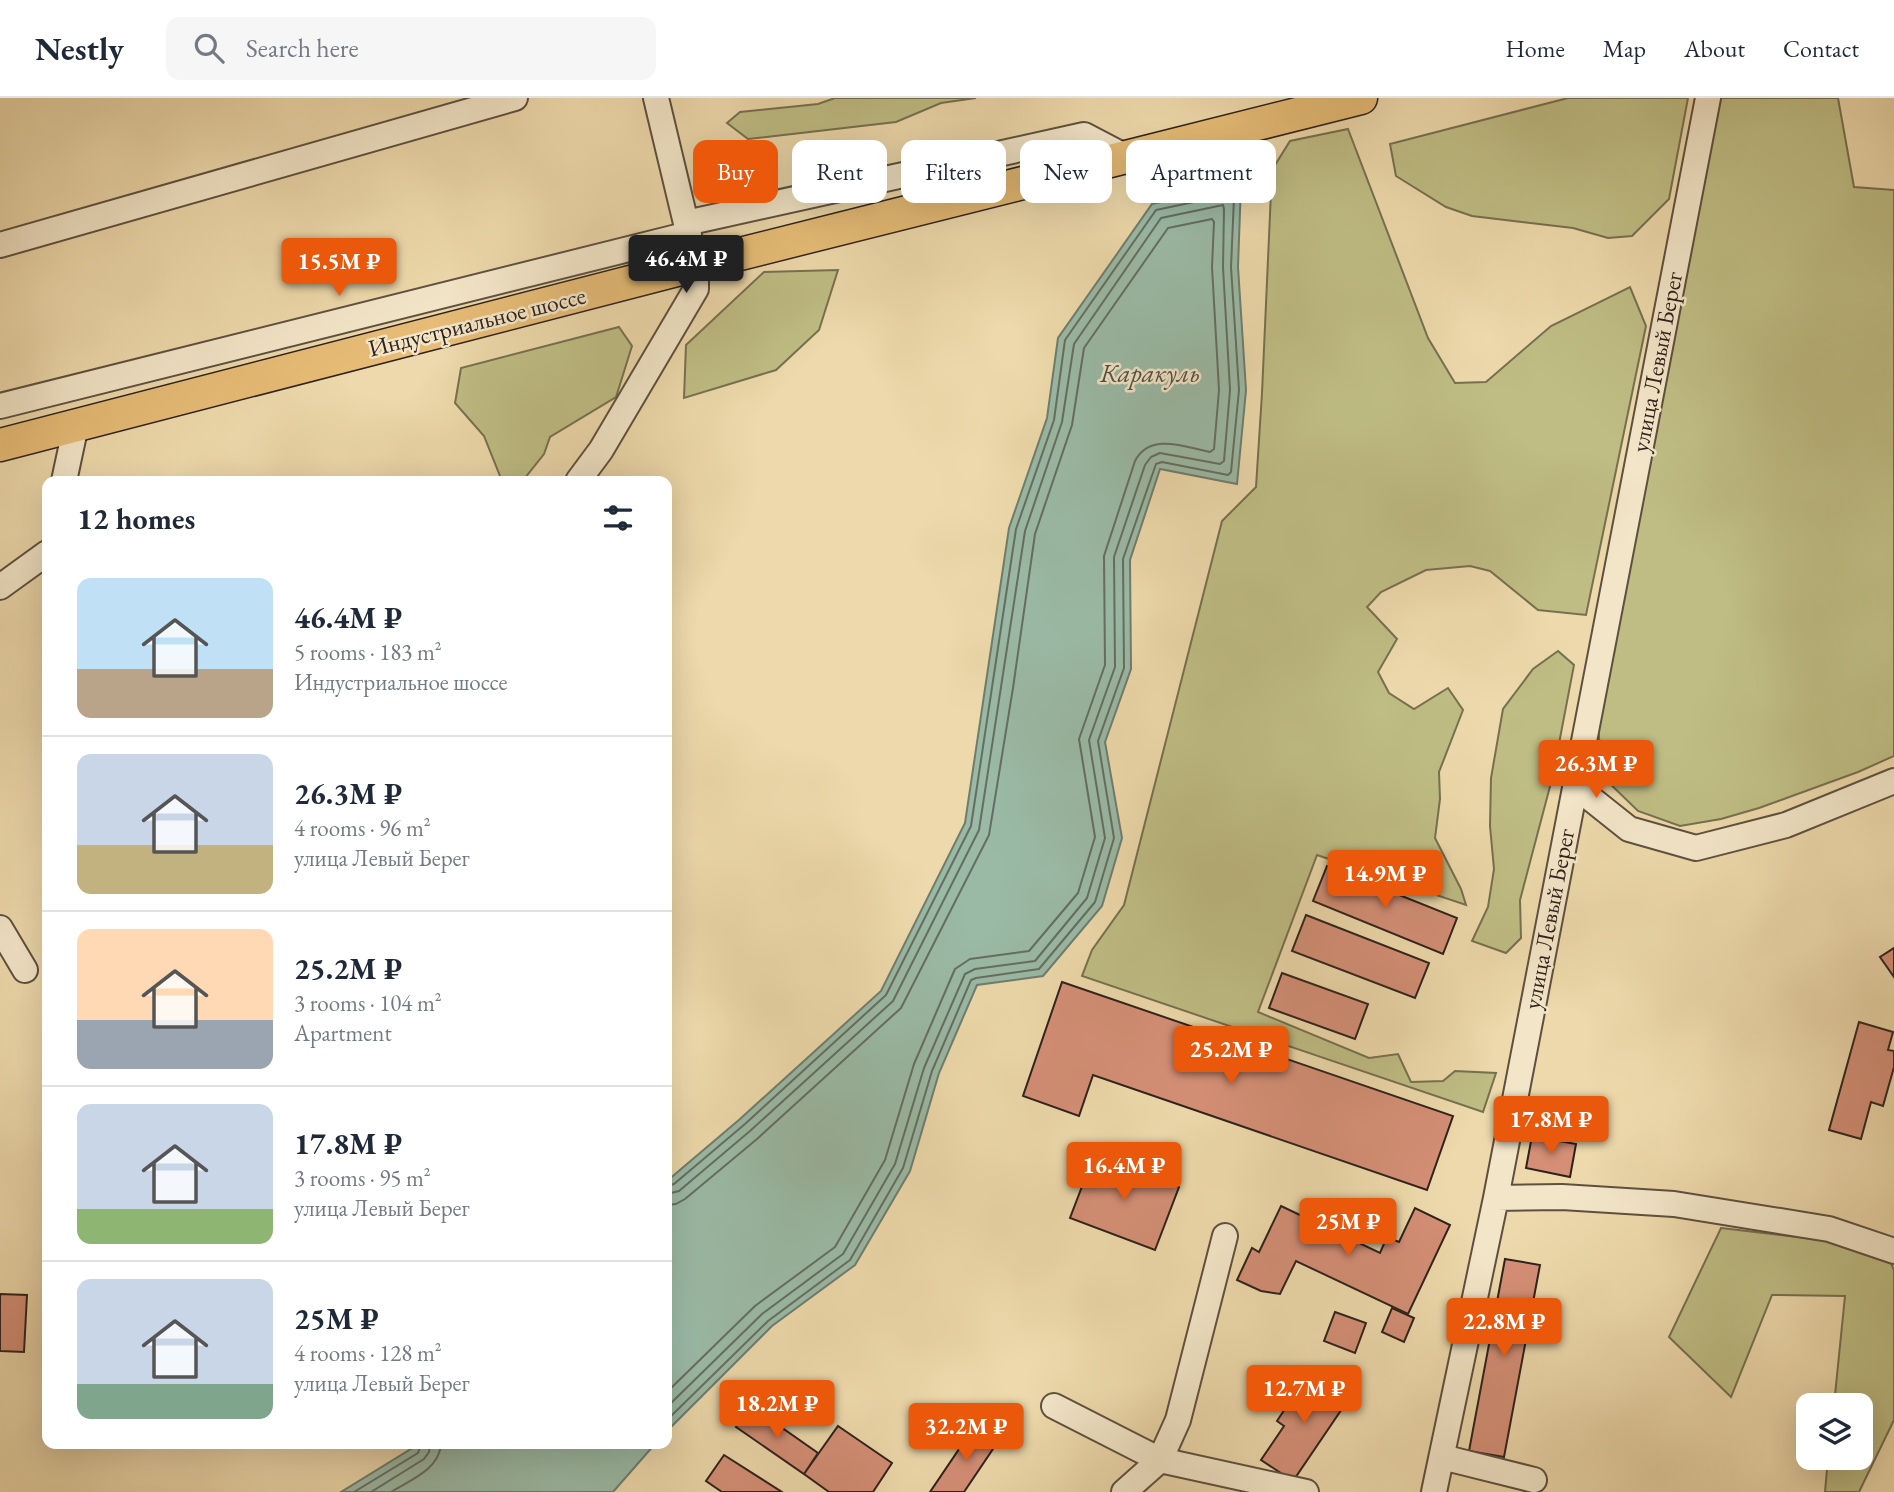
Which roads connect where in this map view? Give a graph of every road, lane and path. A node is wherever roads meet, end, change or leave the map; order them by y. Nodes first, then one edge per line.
1 (515, 98) edge
2 (656, 98) edge
3 (1361, 98) edge
4 (1708, 98) edge
5 (1194, 140) edge
6 (1126, 157) joint
7 (687, 228) junction
8 (0, 245) edge
9 (696, 265) junction
10 (0, 406) edge
11 (76, 425) junction
12 (0, 445) edge
13 (65, 476) edge
14 (582, 476) edge
15 (42, 558) edge
16 (0, 587) edge
17 (1894, 781) edge
18 (1575, 786) junction
19 (0, 928) edge
20 (25, 970) dead end
21 (1496, 1198) junction
22 (1225, 1236) dead end
23 (1894, 1251) edge
24 (1054, 1406) dead end
25 (1442, 1457) junction
26 (1160, 1460) junction
27 (1534, 1480) dead end
28 (1124, 1492) edge
29 (1306, 1492) edge
30 (1434, 1492) edge

1 - 8 street
2 - 7 street
3 - 5 main road, Индустриальное шоссе
4 - 18 street, улица Левый Берег
6 - 7 street
6 - 9 main road, Индустриальное шоссе
7 - 9 street
7 - 10 street
9 - 11 main road, Индустриальное шоссе
9 - 14 street
11 - 12 main road, Индустриальное шоссе
11 - 13 street
15 - 16 street
17 - 18 street
18 - 21 street, улица Левый Берег
19 - 20 street
21 - 23 street
21 - 25 street, улица Левый Берег
22 - 26 street
24 - 26 street
25 - 27 street
25 - 30 street, улица Левый Берег
26 - 28 street
26 - 29 street

